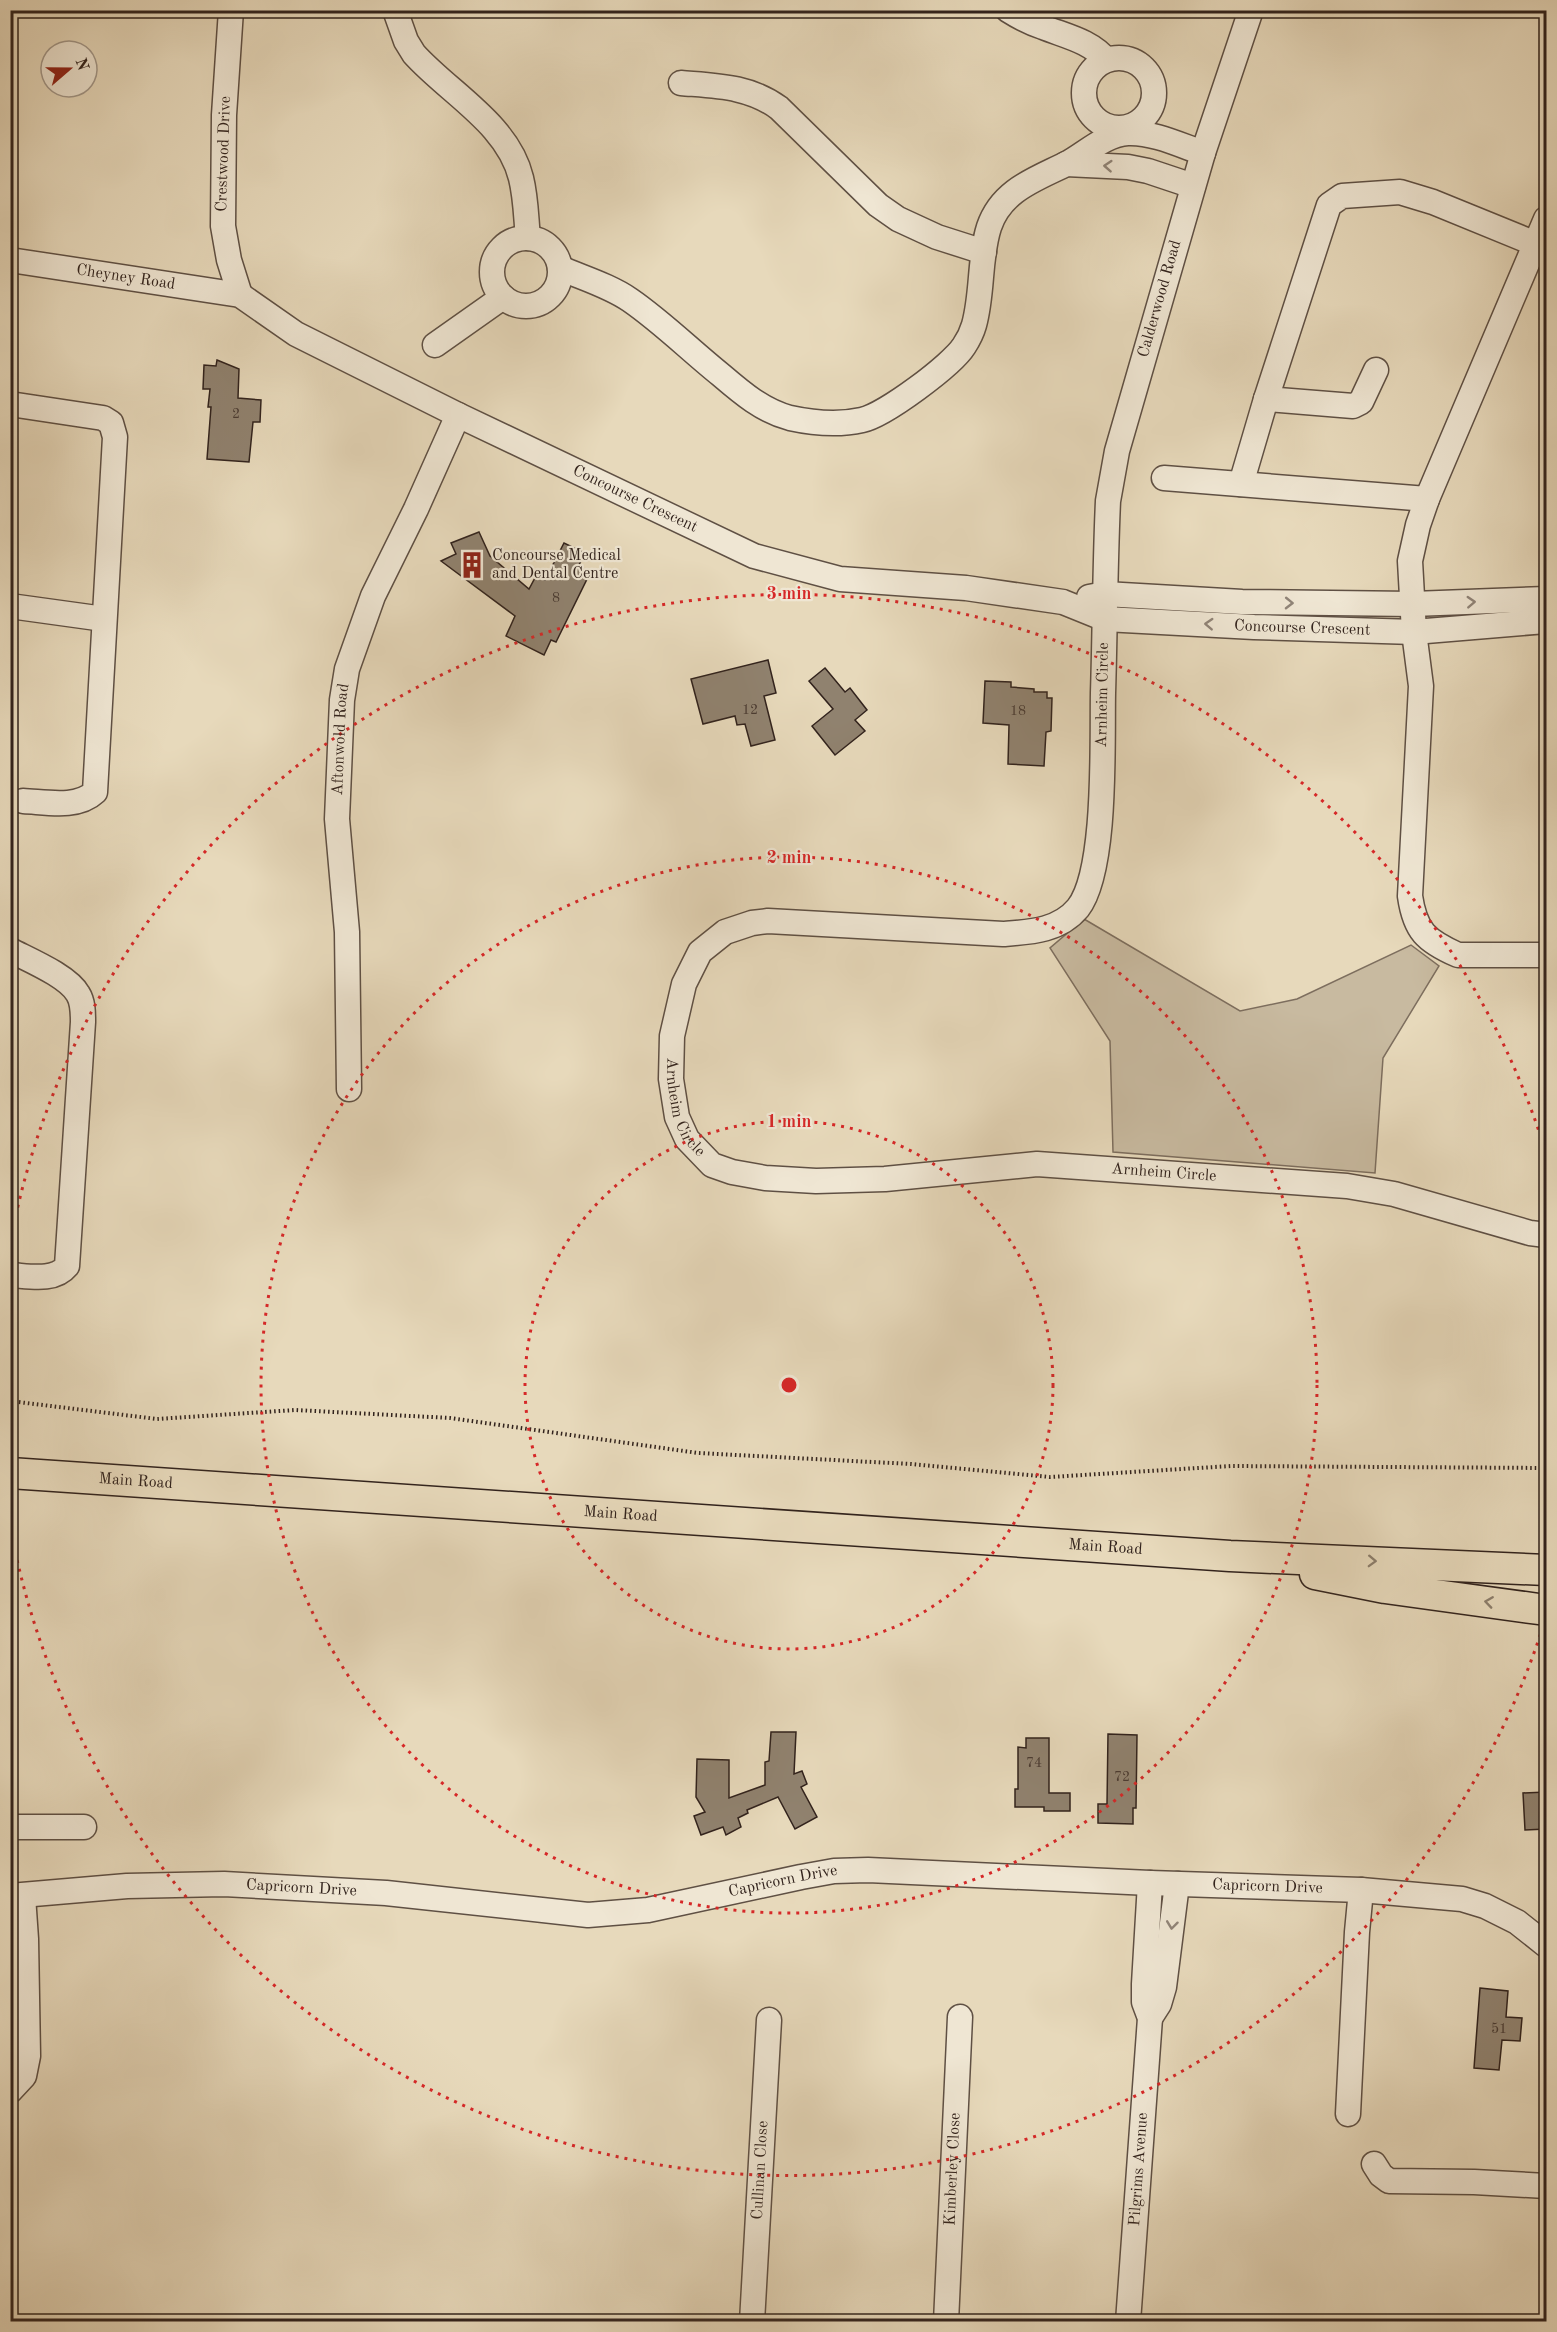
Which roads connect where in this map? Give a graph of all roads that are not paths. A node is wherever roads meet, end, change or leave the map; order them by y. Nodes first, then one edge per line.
1 (231, 10) edge
2 (395, 10) edge
3 (1008, 10) edge
4 (1251, 10) edge
5 (1106, 60) junction
6 (681, 83) dead end
7 (1125, 131) junction
8 (1203, 153) junction
9 (1066, 164) junction
10 (1193, 186) junction
11 (1546, 219) edge
12 (528, 238) junction
13 (1536, 244) junction
14 (984, 252) junction
15 (10, 260) edge
16 (560, 268) junction
17 (240, 295) junction
18 (503, 297) junction
19 (435, 345) dead end
20 (1376, 370) dead end
21 (1266, 399) junction
22 (10, 404) edge
23 (458, 415) junction
24 (1164, 478) dead end
25 (1241, 484) junction
26 (1427, 499) junction
27 (1105, 594) junction
28 (1546, 599) edge
29 (1063, 602) junction
30 (1413, 604) junction
31 (10, 606) edge
32 (104, 619) junction
33 (1105, 619) junction
34 (1546, 621) edge
35 (1414, 632) junction
36 (23, 801) dead end
37 (10, 950) edge
38 (1546, 955) edge
39 (349, 1089) dead end
40 (1546, 1235) edge
41 (10, 1275) edge
42 (10, 1473) edge
43 (1230, 1556) junction
44 (1546, 1570) edge
45 (1546, 1610) edge
46 (10, 1827) edge
47 (84, 1827) dead end
48 (1150, 1883) junction
49 (1177, 1884) junction
50 (1361, 1890) junction
51 (17, 1896) edge
52 (1546, 1945) edge
53 (960, 2018) dead end
54 (1150, 2018) junction
55 (769, 2020) dead end
56 (10, 2091) edge
57 (1348, 2114) dead end
58 (1374, 2164) dead end
59 (1546, 2186) edge
60 (752, 2322) edge
61 (946, 2322) edge
62 (1128, 2322) edge

1 - 17 street, Crestwood Drive
2 - 12 street
3 - 5 street
4 - 8 street, Calderwood Road
5 - 7 street
5 - 7 street
6 - 14 street
7 - 8 street
7 - 9 street
8 - 10 street, Calderwood Road
10 -> 9 street
9 - 14 street
10 - 27 street, Calderwood Road
11 - 13 street
12 - 16 street
12 - 18 street
13 - 21 street
13 - 26 street
14 - 16 street
15 - 17 street, Cheyney Road
16 - 18 street
17 - 23 street, Concourse Crescent
18 - 19 street
20 - 21 street
21 - 25 street
22 - 32 street
23 - 29 street, Concourse Crescent
23 - 39 street, Aftonwold Road
24 - 25 street
25 - 26 street
26 - 30 street
27 - 29 street, Concourse Crescent
27 -> 30 street, Concourse Crescent
27 - 33 street, Arnheim Circle
30 -> 28 street, Concourse Crescent
29 - 33 street, Concourse Crescent
30 - 35 street
31 - 32 street
32 - 36 street
35 -> 33 street, Concourse Crescent
33 - 40 street, Arnheim Circle
34 - 35 street, Concourse Crescent
35 - 38 street
37 - 41 street
42 - 43 main road, Main Road
43 -> 44 main road, Main Road
45 -> 43 main road, Main Road
46 - 47 street
48 - 49 street, Capricorn Drive
48 - 51 street, Capricorn Drive
48 - 54 street, Pilgrims Avenue
49 - 50 street, Capricorn Drive
49 -> 54 street, Pilgrims Avenue
50 - 52 street, Capricorn Drive
50 - 57 street
51 - 56 street
53 - 61 street, Kimberley Close
54 - 62 street, Pilgrims Avenue
55 - 60 street, Cullinan Close
58 - 59 street

